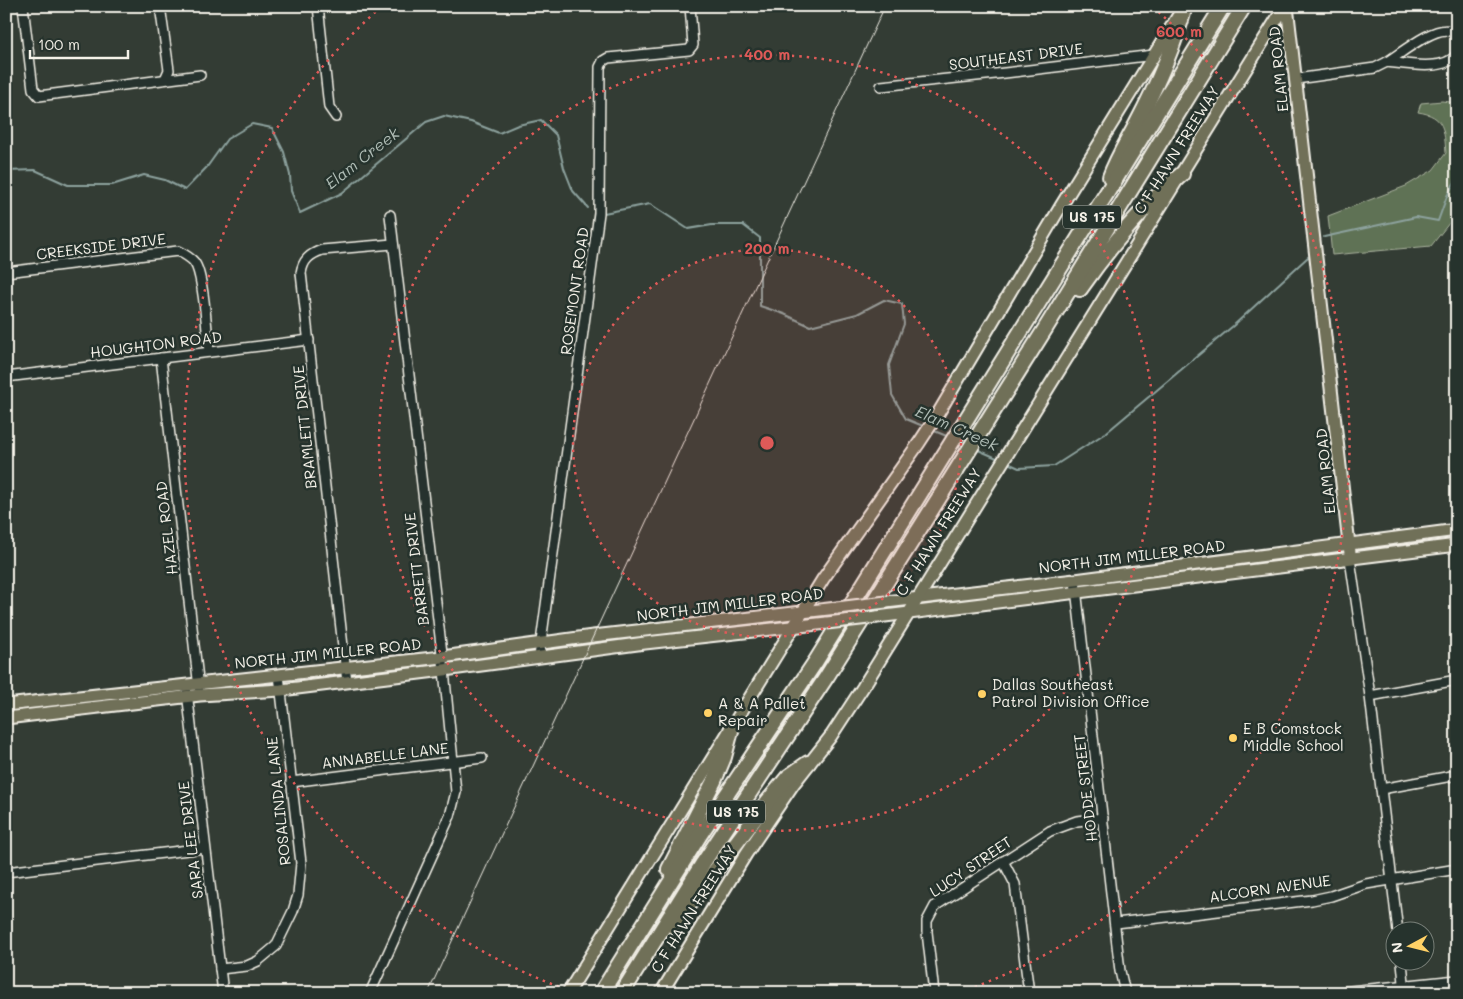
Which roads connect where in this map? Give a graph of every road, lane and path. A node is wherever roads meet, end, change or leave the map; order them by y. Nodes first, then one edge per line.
1 (22, 6) edge
2 (160, 6) edge
3 (318, 6) edge
4 (690, 6) edge
5 (1184, 6) edge
6 (1224, 6) edge
7 (1244, 6) edge
8 (1286, 6) edge
9 (1457, 36) edge
10 (1457, 54) edge
11 (1154, 55) junction
12 (1387, 62) junction
13 (200, 75) dead end
14 (165, 79) junction
15 (1296, 79) junction
16 (881, 86) dead end
17 (336, 117) dead end
18 (1182, 174) junction
19 (1101, 203) junction
20 (390, 215) dead end
21 (393, 244) junction
22 (6, 272) edge
23 (1045, 329) junction
24 (309, 340) junction
25 (209, 352) junction
26 (161, 358) junction
27 (6, 377) edge
28 (1457, 530) edge
29 (1349, 545) junction
30 (1457, 545) edge
31 (1350, 559) junction
32 (1226, 561) junction
33 (1168, 567) junction
34 (1228, 574) junction
35 (1075, 580) junction
36 (1170, 581) junction
37 (1015, 587) junction
38 (962, 593) junction
39 (1076, 593) junction
40 (918, 598) junction
41 (1016, 600) junction
42 (965, 607) junction
43 (803, 612) junction
44 (907, 614) junction
45 (794, 627) junction
46 (750, 630) junction
47 (541, 644) junction
48 (777, 654) junction
49 (442, 657) junction
50 (539, 657) junction
51 (346, 668) junction
52 (444, 670) junction
53 (279, 675) junction
54 (1457, 680) edge
55 (347, 682) junction
56 (199, 683) junction
57 (186, 684) junction
58 (281, 690) junction
59 (200, 696) junction
60 (1370, 696) junction
61 (188, 697) junction
62 (6, 705) edge
63 (6, 718) edge
64 (732, 726) junction
65 (482, 758) dead end
66 (453, 761) junction
67 (808, 763) junction
68 (1457, 775) edge
69 (291, 782) junction
70 (1381, 789) junction
71 (1103, 818) junction
72 (205, 848) junction
73 (1003, 861) junction
74 (1457, 870) edge
75 (6, 872) edge
76 (1392, 880) junction
77 (657, 902) junction
78 (1397, 922) edge
79 (1116, 923) junction
80 (650, 949) junction
81 (220, 969) junction
82 (1403, 972) edge
83 (1457, 980) edge
84 (1405, 989) edge
85 (223, 993) edge
86 (370, 993) edge
87 (568, 993) edge
88 (600, 993) edge
89 (622, 993) edge
90 (660, 993) edge
91 (934, 993) edge
92 (1029, 993) edge
93 (1125, 993) edge
94 (1331, 993) edge

1 - 14 street
2 - 14 street
3 - 17 street
4 - 47 street, ROSEMONT ROAD
5 - 11 main road
5 - 19 highway
6 - 19 highway, US 175
7 - 23 highway, C F HAWN FREEWAY / US 175
8 - 15 main road, ELAM ROAD
8 - 18 main road, C F HAWN FREEWAY
9 - 12 street
10 - 12 street
11 - 16 street, SOUTHEAST DRIVE
11 - 43 main road
12 - 15 street
13 - 14 street
15 - 29 main road, ELAM ROAD
18 - 23 highway
18 - 40 main road, C F HAWN FREEWAY
19 - 77 highway, US 175
20 - 21 street, BARRETT DRIVE
21 - 24 street, BRAMLETT DRIVE
21 - 49 street, BARRETT DRIVE
22 - 25 street, CREEKSIDE DRIVE
23 - 80 highway, C F HAWN FREEWAY / US 175
24 - 25 street, HOUGHTON ROAD
24 - 51 street, BRAMLETT DRIVE
25 - 26 street, HOUGHTON ROAD
26 - 27 street, HOUGHTON ROAD
26 - 56 street, HAZEL ROAD
28 - 29 main road, NORTH JIM MILLER ROAD
29 - 31 main road, ELAM ROAD
29 - 32 main road, NORTH JIM MILLER ROAD
30 - 31 main road, NORTH JIM MILLER ROAD
31 - 34 main road, NORTH JIM MILLER ROAD
31 - 60 street, ELAM ROAD
32 - 33 main road, NORTH JIM MILLER ROAD
32 - 34 main road
33 - 35 main road, NORTH JIM MILLER ROAD
33 - 36 main road
34 - 36 main road, NORTH JIM MILLER ROAD
35 - 37 main road, NORTH JIM MILLER ROAD
35 - 39 street, HODDE STREET
36 - 39 main road, NORTH JIM MILLER ROAD
37 - 38 main road, NORTH JIM MILLER ROAD
37 - 41 main road
38 - 40 main road, NORTH JIM MILLER ROAD
38 - 42 main road
39 - 41 main road, NORTH JIM MILLER ROAD
39 - 71 street, HODDE STREET
40 - 43 main road, NORTH JIM MILLER ROAD, bridge
40 - 44 main road, C F HAWN FREEWAY
41 - 42 main road, NORTH JIM MILLER ROAD
42 - 44 main road, NORTH JIM MILLER ROAD
43 - 45 main road
43 - 47 main road, NORTH JIM MILLER ROAD
44 - 45 main road, NORTH JIM MILLER ROAD, bridge
44 - 67 main road, C F HAWN FREEWAY
45 - 46 main road, NORTH JIM MILLER ROAD
45 - 48 main road
46 - 48 main road
46 - 50 main road, NORTH JIM MILLER ROAD
47 - 49 main road, NORTH JIM MILLER ROAD
47 - 50 street, ROSEMONT ROAD
48 - 64 main road
49 - 51 main road, NORTH JIM MILLER ROAD
49 - 52 street, BARRETT DRIVE
50 - 52 main road, NORTH JIM MILLER ROAD
51 - 53 main road, NORTH JIM MILLER ROAD
51 - 55 street, BRAMLETT DRIVE
52 - 55 main road, NORTH JIM MILLER ROAD
52 - 66 street, BARRETT DRIVE
53 - 56 main road, NORTH JIM MILLER ROAD
53 - 58 street, ROSALINDA LANE
54 - 60 street
55 - 58 main road, NORTH JIM MILLER ROAD
56 - 57 main road, NORTH JIM MILLER ROAD
56 - 59 street, HAZEL ROAD
57 - 61 street, SARA LEE DRIVE
57 - 62 main road, NORTH JIM MILLER ROAD
58 - 59 main road, NORTH JIM MILLER ROAD
58 - 69 street, ROSALINDA LANE
59 - 61 main road, NORTH JIM MILLER ROAD
60 - 70 street, ELAM ROAD
61 - 63 main road, NORTH JIM MILLER ROAD
61 - 72 street, SARA LEE DRIVE
64 - 77 highway
64 - 87 main road
65 - 66 street, ANNABELLE LANE
66 - 69 street, ANNABELLE LANE
66 - 86 street, BARRETT DRIVE
67 - 80 highway
67 - 90 main road, C F HAWN FREEWAY
68 - 70 street
69 - 81 street, ROSALINDA LANE
70 - 76 street, ELAM ROAD
71 - 73 street, LUCY STREET
71 - 79 street, HODDE STREET
72 - 75 street
72 - 81 street, SARA LEE DRIVE
73 - 91 street, LUCY STREET
73 - 92 street
74 - 76 street, ALCORN AVENUE
76 - 78 street, ELAM ROAD
76 - 79 street, ALCORN AVENUE
77 - 88 highway, US 175
79 - 93 street, HODDE STREET
80 - 89 highway, C F HAWN FREEWAY / US 175
81 - 85 street, SARA LEE DRIVE
82 - 84 street
83 - 84 street
84 - 94 street

